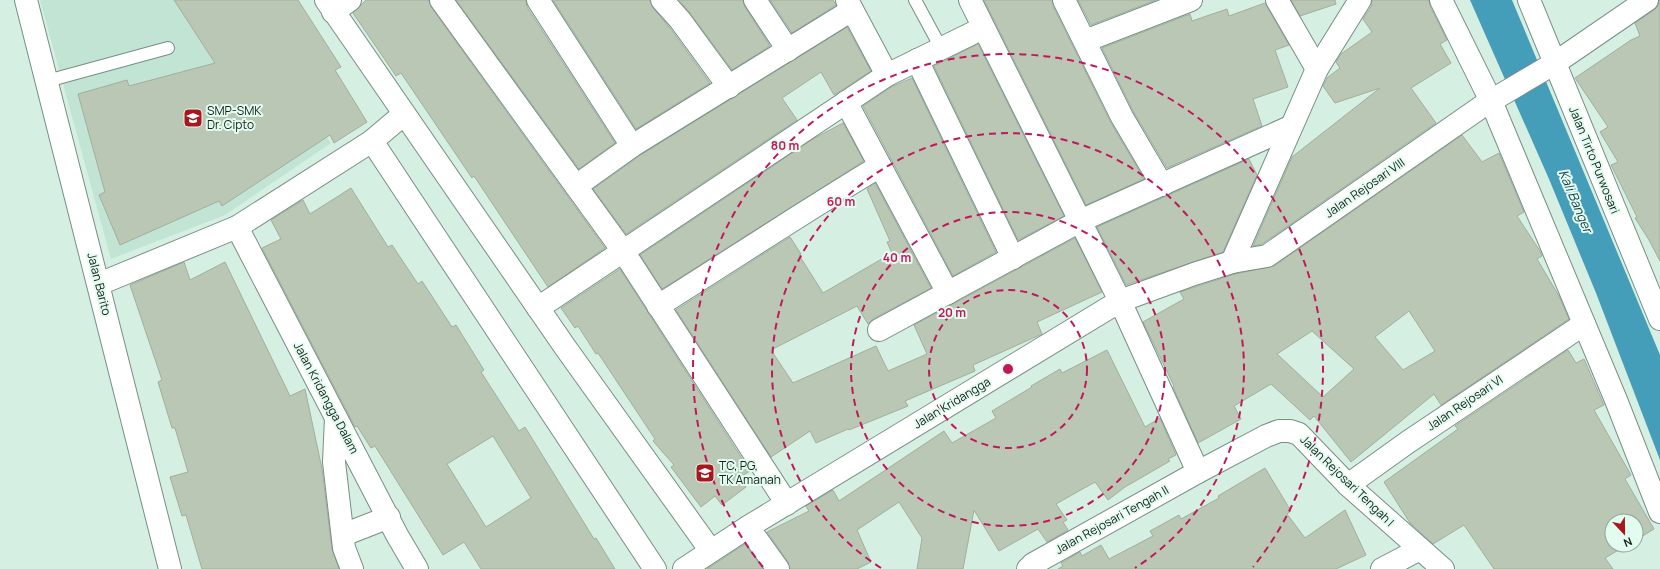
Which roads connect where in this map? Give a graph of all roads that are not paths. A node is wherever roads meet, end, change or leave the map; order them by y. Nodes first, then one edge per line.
1 (26, 0) edge
2 (441, 0) edge
3 (538, 0) edge
4 (662, 0) edge
5 (755, 0) edge
6 (915, 0) edge
7 (970, 0) edge
8 (1064, 0) edge
9 (1191, 0) edge
10 (1277, 0) edge
11 (1360, 0) edge
12 (1441, 0) edge
13 (1529, 0) edge
14 (1647, 0) edge
15 (336, 4) edge
16 (850, 5) edge
17 (983, 28) junction
18 (1085, 41) junction
19 (168, 48) dead end
20 (940, 48) junction
21 (788, 50) junction
22 (917, 60) junction
23 (1550, 66) junction
24 (1316, 69) junction
25 (887, 75) junction
26 (47, 81) junction
27 (729, 86) junction
28 (1497, 97) junction
29 (846, 102) junction
30 (404, 114) junction
31 (1290, 127) junction
32 (372, 141) junction
33 (632, 146) junction
34 (880, 166) junction
35 (1162, 185) junction
36 (576, 186) junction
37 (1080, 221) junction
38 (237, 227) junction
39 (623, 251) junction
40 (1013, 258) junction
41 (1232, 262) junction
42 (1652, 277) edge
43 (99, 284) junction
44 (948, 293) junction
45 (1120, 301) junction
46 (658, 306) junction
47 (538, 308) junction
48 (1660, 319) edge
49 (1584, 324) junction
50 (879, 330) dead end
51 (336, 417) junction
52 (1198, 472) junction
53 (1348, 485) junction
54 (787, 504) junction
55 (1660, 512) edge
56 (389, 517) junction
57 (748, 527) junction
58 (343, 535) junction
59 (1420, 549) junction
60 (711, 551) junction
61 (170, 569) edge
62 (352, 569) edge
63 (417, 569) edge
64 (655, 569) edge
65 (684, 569) edge
66 (778, 569) edge
67 (1028, 569) edge
68 (1382, 569) edge
69 (1443, 569) edge

1 - 26 street, Jalan Barito
2 - 36 street
3 - 33 street
4 - 27 street
5 - 21 street
6 - 20 lane
7 - 17 street
8 - 18 street
9 - 18 street
10 - 24 street
11 - 24 street
12 - 28 street
13 - 23 street, Jalan Tirto Purwosari
14 - 23 street
15 - 30 street
16 - 21 street
16 - 25 street
17 - 20 street
17 - 37 street
18 - 35 street
19 - 26 lane
20 - 22 street
21 - 27 street
22 - 25 street
22 - 40 street
23 - 28 street, Jalan Rejosari VIII
23 - 42 street, Jalan Tirto Purwosari
24 - 31 street
25 - 29 street
26 - 43 street, Jalan Barito
27 - 33 street
28 - 41 street, Jalan Rejosari VIII
28 - 49 street
29 - 34 street
29 - 39 street
30 - 32 street
30 - 47 street
31 - 35 street
31 - 41 street
32 - 38 street
32 - 64 street
33 - 36 street
34 - 44 street
34 - 46 street
35 - 37 street
36 - 39 street
37 - 40 street
37 - 45 street
38 - 43 street
38 - 51 street, Jalan Kridangga Dalam
39 - 46 street
39 - 47 street
40 - 44 street
41 - 45 street, Jalan Kridangga
42 - 48 street, Jalan Tirto Purwosari
43 - 61 street, Jalan Barito
44 - 50 street
45 - 52 street
45 - 54 street, Jalan Kridangga
46 - 54 street
47 - 60 street
49 - 53 street, Jalan Rejosari VI
49 - 55 street
51 - 56 street, Jalan Kridangga Dalam
51 - 58 street
52 - 53 street, Jalan Rejosari Tengah I
52 - 67 street, Jalan Rejosari Tengah II
53 - 59 street, Jalan Rejosari Tengah I
54 - 57 street, Jalan Kridangga
56 - 58 street
56 - 63 street, Jalan Kridangga Dalam
57 - 60 street, Jalan Kridangga
57 - 66 street
58 - 62 street
59 - 68 street
59 - 69 street, Jalan Rejosari Tengah I
60 - 65 street, Jalan Kridangga

